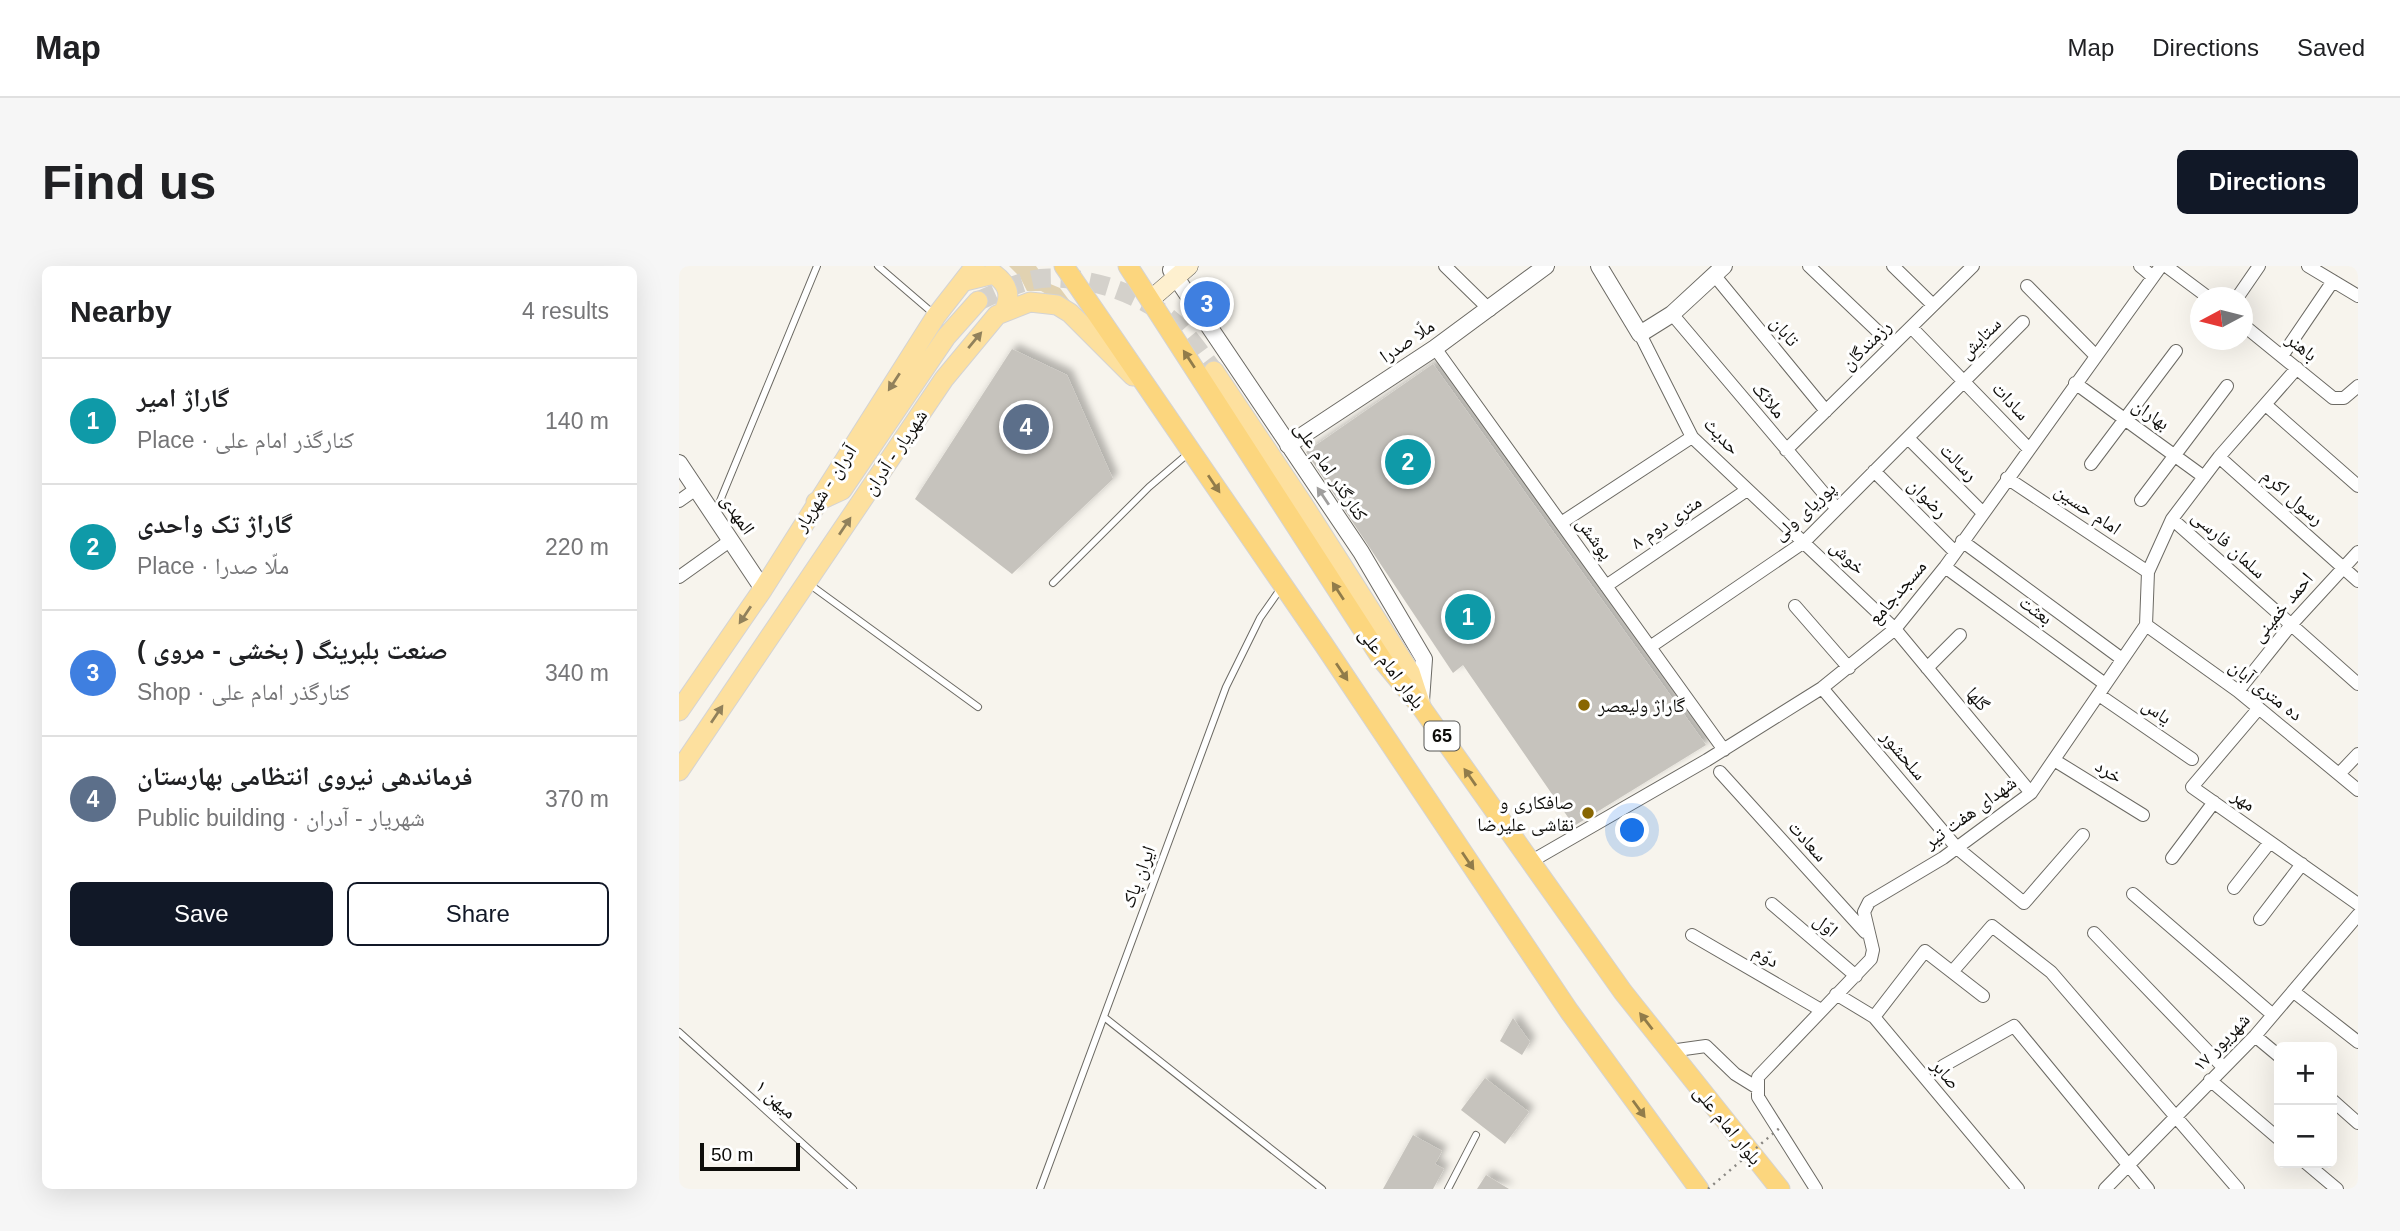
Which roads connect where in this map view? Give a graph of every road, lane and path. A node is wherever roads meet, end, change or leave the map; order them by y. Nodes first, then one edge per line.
1 (817, 266) edge
2 (878, 266) edge
3 (1064, 266) edge
4 (1128, 266) edge
5 (1445, 266) edge
6 (1545, 266) edge
7 (1599, 266) edge
8 (1809, 266) edge
9 (1893, 266) edge
10 (1972, 266) edge
11 (2140, 266) edge
12 (2259, 266) edge
13 (2308, 266) edge
14 (1178, 270) edge
15 (2160, 270) edge
16 (1713, 272) edge
17 (970, 274) edge
18 (2333, 281) junction
19 (2027, 286) dead end
20 (2190, 287) edge
21 (2245, 287) edge
22 (1148, 296) junction
23 (2358, 296) edge
24 (978, 301) tunnel mouth
25 (1933, 305) junction
26 (1490, 310) junction
27 (1005, 311) junction
28 (1672, 314) junction
29 (936, 316) junction
30 (2022, 322) dead end
31 (1911, 327) junction
32 (2253, 333) edge
33 (1640, 334) junction
34 (1892, 345) junction
35 (1435, 348) junction
36 (2176, 351) dead end
37 (2095, 355) junction
38 (2282, 356) junction
39 (2297, 368) junction
40 (1214, 371) tunnel mouth
41 (1965, 380) junction
42 (2075, 383) junction
43 (2227, 386) dead end
44 (2358, 386) edge
45 (2267, 406) junction
46 (1165, 410) junction
47 (1826, 411) junction
48 (2125, 421) junction
49 (1692, 437) junction
50 (1908, 438) junction
51 (1288, 445) junction
52 (2029, 449) junction
53 (1191, 450) junction
54 (1786, 450) junction
55 (2175, 454) junction
56 (2219, 457) junction
57 (679, 463) edge
58 (2091, 464) dead end
59 (1874, 471) junction
60 (2204, 477) junction
61 (2007, 478) junction
62 (2358, 486) edge
63 (696, 489) junction
64 (1747, 490) junction
65 (2141, 500) dead end
66 (679, 501) edge
67 (815, 503) junction
68 (1837, 509) junction
69 (1983, 513) junction
70 (714, 516) junction
71 (2172, 519) junction
72 (1561, 523) junction
73 (731, 540) junction
74 (1804, 542) junction
75 (1958, 546) junction
76 (2358, 552) edge
77 (2342, 566) junction
78 (1945, 567) junction
79 (2148, 572) junction
80 (679, 577) edge
81 (2358, 581) edge
82 (807, 583) junction
83 (1053, 583) dead end
84 (1283, 585) junction
85 (1606, 586) junction
86 (763, 589) junction
87 (1795, 606) dead end
88 (2146, 625) junction
89 (2290, 626) junction
90 (1895, 629) junction
91 (1960, 635) dead end
92 (1650, 647) junction
93 (2122, 659) junction
94 (1849, 668) junction
95 (1927, 668) junction
96 (2358, 684) edge
97 (1822, 688) junction
98 (2102, 689) junction
99 (2238, 691) junction
100 (978, 707) dead end
101 (1421, 707) junction
102 (2259, 708) junction
103 (679, 711) edge
104 (1724, 750) junction
105 (2358, 754) edge
106 (2192, 759) dead end
107 (2054, 760) junction
108 (679, 771) edge
109 (1720, 772) dead end
110 (2339, 774) junction
111 (2358, 790) edge
112 (2031, 793) junction
113 (2214, 802) junction
114 (2143, 815) dead end
115 (2083, 835) dead end
116 (2270, 842) junction
117 (1957, 848) junction
118 (2172, 858) dead end
119 (1530, 862) junction
120 (2302, 864) junction
121 (2234, 888) dead end
122 (2133, 894) dead end
123 (1772, 904) dead end
124 (2358, 904) edge
125 (2358, 915) edge
126 (2260, 919) dead end
127 (2094, 933) dead end
128 (1692, 935) dead end
129 (1868, 935) junction
130 (1952, 972) junction
131 (1856, 976) junction
132 (2294, 992) junction
133 (1836, 994) junction
134 (1983, 996) dead end
135 (1821, 1010) junction
136 (2273, 1015) junction
137 (1104, 1017) junction
138 (1874, 1017) junction
139 (679, 1032) edge
140 (2255, 1036) junction
141 (2358, 1042) edge
142 (1670, 1051) junction
143 (2274, 1052) edge
144 (1944, 1066) dead end
145 (2223, 1067) junction
146 (2210, 1080) junction
147 (1755, 1087) junction
148 (2337, 1104) edge
149 (2174, 1119) junction
150 (2358, 1123) edge
151 (1782, 1126) dead end
152 (1476, 1135) dead end
153 (2274, 1135) edge
154 (2127, 1167) junction
155 (2312, 1168) edge
156 (853, 1189) edge
157 (1039, 1189) edge
158 (1322, 1189) edge
159 (1448, 1189) edge
160 (1699, 1189) edge
161 (1708, 1189) edge
162 (1780, 1189) edge
163 (1816, 1189) edge
164 (2018, 1189) edge
165 (2105, 1189) edge
166 (2148, 1189) edge
167 (2238, 1189) edge
168 (2337, 1189) edge

1 - 70 lane
2 - 29 lane
3 - 46 highway, 65
4 - 22 highway, بلوار امام علی / 65
5 - 26 street
6 - 26 street, ملّا صدرا
7 - 33 street
8 - 34 street
9 - 25 street
10 - 25 street, رزمندگان
11 - 15 street
12 - 21 street
13 - 18 street
14 - 22 main road
14 - 51 street, کنارگذر امام علی
15 - 20 street
15 - 37 street, مسجدجامع
16 - 28 street
16 - 47 street, تابان
17 - 27 main road
17 - 29 main road, آدران - شهریار
18 - 23 street
18 - 38 street
19 - 37 street
101 -> 22 highway, بلوار امام علی / 65
24 - 67 main road
25 - 31 street, رزمندگان
26 - 35 street, ملّا صدرا
27 - 46 main road, شهریار - آدران
82 -> 27 main road, شهریار - آدران
28 - 33 street
28 - 54 street, ملائک
29 -> 67 main road, آدران - شهریار
30 - 41 street, ستایش
31 - 34 street, رزمندگان
31 - 41 street, سادات
32 - 38 street, باهنر
33 - 49 street, حدیث
34 - 47 street, رزمندگان
35 - 51 street, ملّا صدرا
35 - 72 street, پوشش
36 - 48 street
37 - 42 street, مسجدجامع
38 - 39 street, باهنر
39 - 44 street, باهنر
39 - 45 street
40 - 101 main road
41 - 50 street, پوریای ولی
41 - 52 street, سادات
42 - 48 street, بهاران
42 - 52 street, مسجدجامع
43 - 55 street
45 - 56 street
45 - 62 street
46 - 53 highway, 65
47 - 54 street, رزمندگان
48 - 55 street, بهاران
48 - 58 street
49 - 64 street, حدیث
49 - 72 street
50 - 59 street, پوریای ولی
50 - 69 street, رسالت
101 -> 51 street, کنارگذر امام علی
52 - 61 street, مسجدجامع
53 - 83 lane
53 -> 84 highway, 65
54 - 68 street, ملائک
55 - 60 street, بهاران
55 - 65 street
56 - 60 street
56 - 77 street, رسول اکرم
57 - 63 street, المهدی
59 - 68 street, پوریای ولی
59 - 75 street, رضوان
60 - 71 street
61 - 69 street, مسجدجامع
61 - 79 street, امام حسین
63 - 66 street
63 - 70 street, المهدی
64 - 74 street, حدیث
64 - 85 street, ۸ متری دوم
67 - 86 main road, آدران - شهریار
68 - 74 street, پوریای ولی
69 - 75 street, مسجدجامع
70 - 73 street, المهدی
71 - 79 street
71 - 89 street, سلمان فارسی
72 - 85 street, پوشش
73 - 80 street
73 - 86 street, المهدی
74 - 90 street, خوش
74 - 92 street, پوریای ولی
75 - 78 street, مسجدجامع
75 - 93 street, رضوان
76 - 77 street, احمد خمینی
77 - 81 street, رسول اکرم
77 - 89 street, احمد خمینی
78 - 90 street, مسجدجامع
78 - 98 street, بعثت
79 - 88 street
82 - 100 lane
108 -> 82 main road, شهریار - آدران
84 - 137 lane, ایران پاک
84 -> 160 highway, 65
85 - 92 street, پوشش
86 -> 103 main road, آدران - شهریار
87 - 94 street
88 - 93 street, شهدای هفت تیر
88 - 99 street, ده متری آبان
89 - 96 street, سلمان فارسی
89 - 99 street, احمد خمینی
90 - 94 street, مسجدجامع
90 - 95 street, گلها
91 - 95 street
92 - 104 street, پوشش
93 - 98 street, شهدای هفت تیر
94 - 97 street, مسجدجامع
95 - 112 street, گلها
97 - 104 street, مسجدجامع
97 - 117 street, سلحشور
98 - 106 street, یاس
98 - 107 street, شهدای هفت تیر
99 - 102 street, ده متری آبان
119 -> 101 highway, بلوار امام علی / 65
102 - 110 street, ده متری آبان
102 - 113 street, مهر
104 - 119 street, مسجدجامع
105 - 110 street
107 - 112 street, شهدای هفت تیر
107 - 114 street, خرد
109 - 129 street, سعادت
110 - 111 street, ده متری آبان
112 - 117 street, شهدای هفت تیر
113 - 116 street, مهر
113 - 118 street
115 - 117 street, سلحشور
116 - 120 street, مهر
116 - 121 street
117 - 129 street, شهدای هفت تیر
142 -> 119 highway, بلوار امام علی / 65
120 - 124 street, مهر
120 - 126 street
122 - 136 street
123 - 131 street, اوّل
125 - 132 street, ۱۷ شهریور
127 - 145 street
128 - 135 street, دوّم
129 - 131 street, شهدای هفت تیر
130 - 134 street
130 - 138 street
130 - 149 street
131 - 133 street, شهدای هفت تیر
132 - 136 street, ۱۷ شهریور
132 - 141 street
133 - 135 street, شهدای هفت تیر
133 - 138 street, صابر
135 - 147 street, شهدای هفت تیر
136 - 140 street, ۱۷ شهریور
137 - 157 lane, ایران پاک
137 - 158 lane
138 - 164 street, صابر
139 - 156 lane, میهن ۱
140 - 143 street
140 - 145 street, ۱۷ شهریور
142 - 147 street
142 - 162 highway, بلوار امام علی / 65
144 - 154 street
145 - 146 street, ۱۷ شهریور
146 - 149 street, ۱۷ شهریور
146 - 153 street
147 - 163 street
148 - 150 street
149 - 154 street, ۱۷ شهریور
149 - 167 street
151 - 161 path, bridge
152 - 159 lane
154 - 165 street, ۱۷ شهریور
154 - 166 street
155 - 168 street

